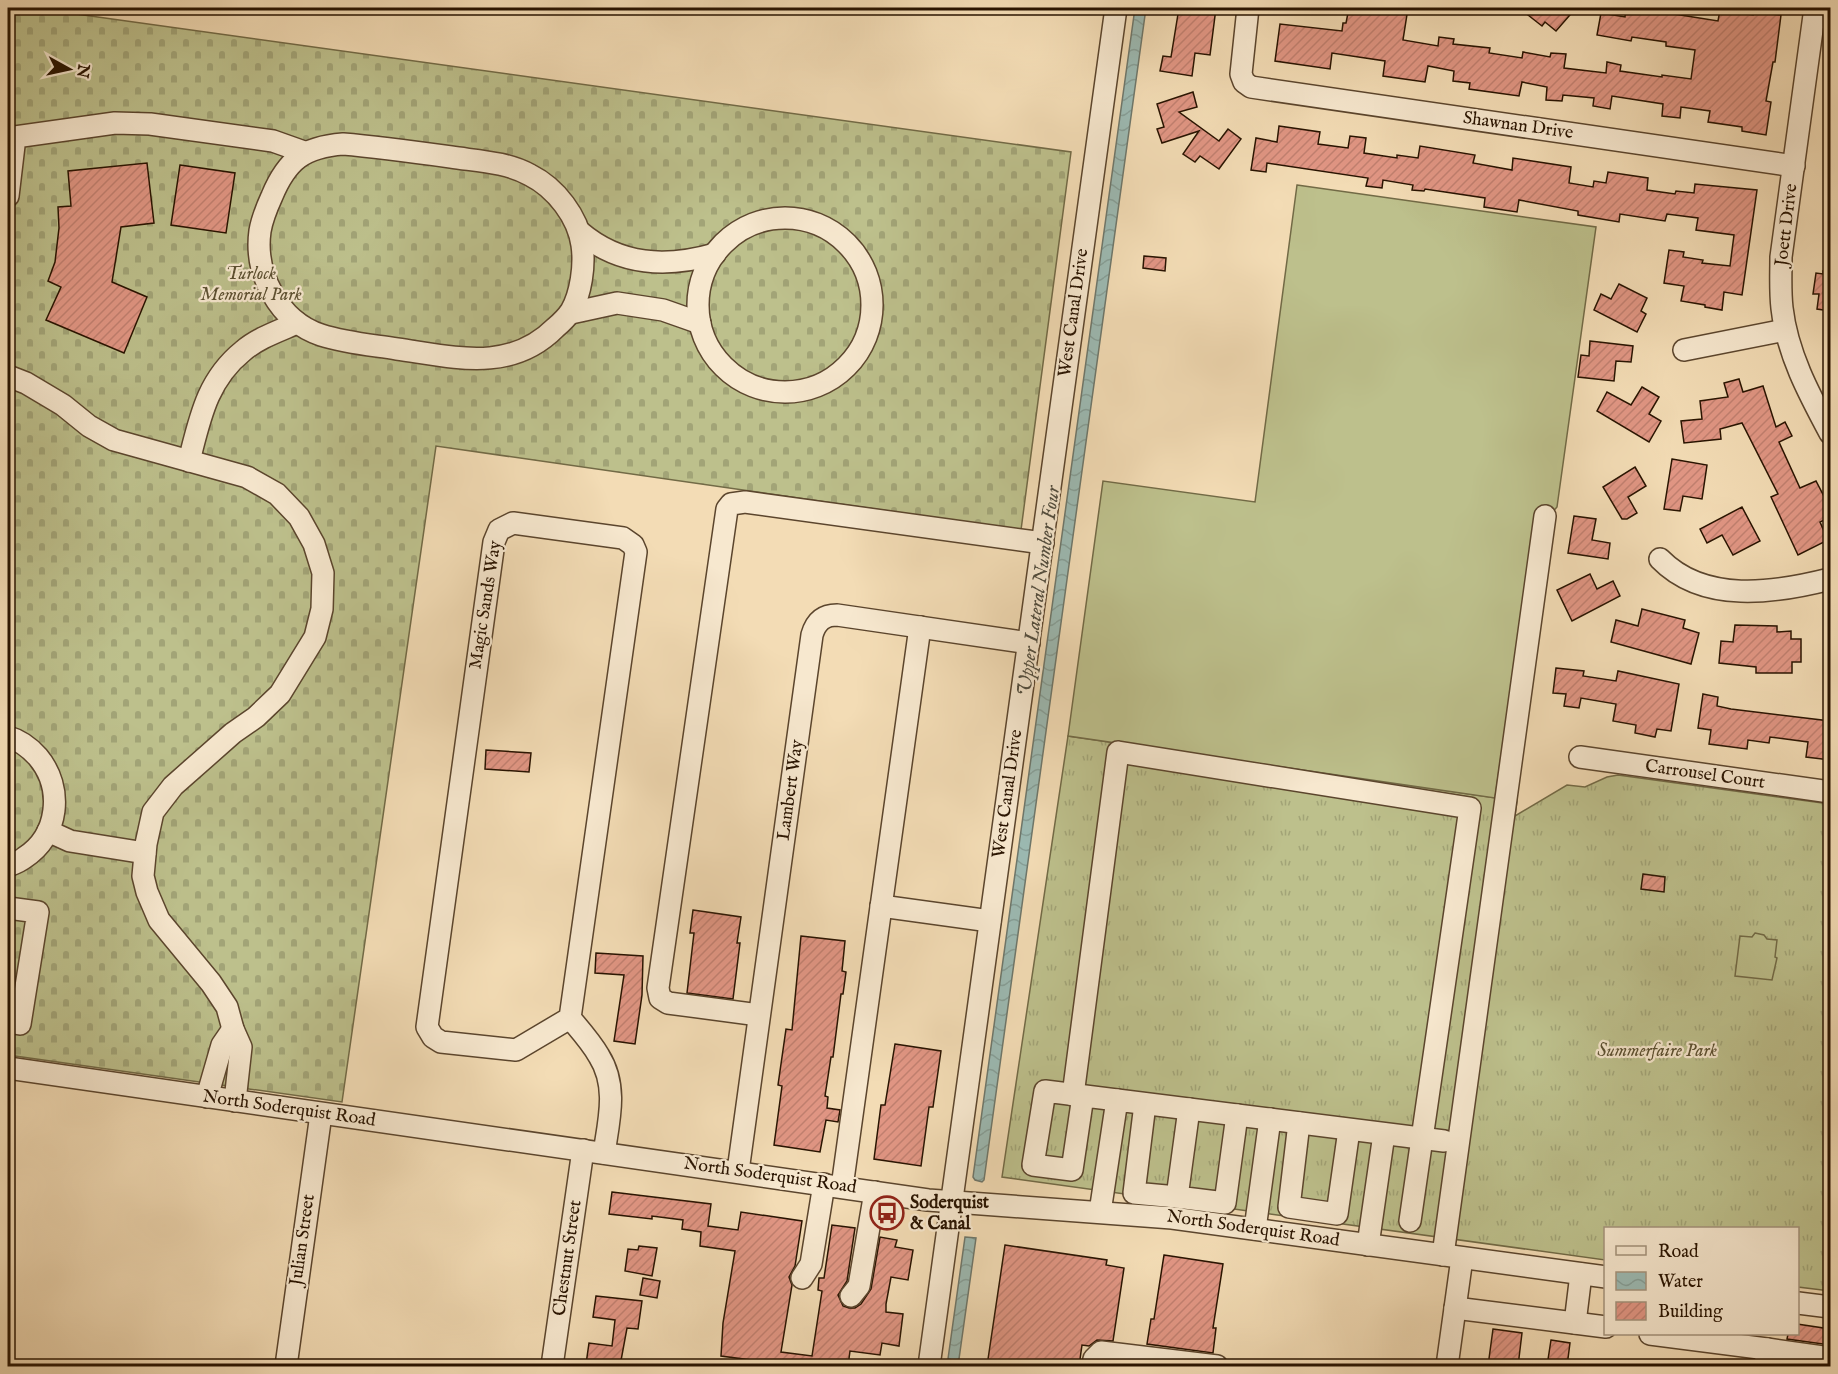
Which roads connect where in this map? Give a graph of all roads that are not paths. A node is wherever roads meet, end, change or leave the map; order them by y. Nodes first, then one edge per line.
1 (1116, 8) edge
2 (1248, 8) edge
3 (1815, 8) edge
4 (11, 136) edge
5 (304, 152) junction
6 (1794, 166) junction
7 (8, 196) edge
8 (580, 232) junction
9 (715, 254) junction
10 (570, 313) junction
11 (297, 323) junction
12 (700, 323) junction
13 (1785, 330) junction
14 (1684, 350) dead end
15 (8, 376) edge
16 (1830, 433) edge
17 (189, 461) junction
18 (1545, 516) dead end
19 (1043, 543) junction
20 (1660, 559) dead end
21 (1830, 579) edge
22 (920, 627) junction
23 (1029, 643) junction
24 (8, 737) edge
25 (1580, 757) dead end
26 (1830, 792) edge
27 (1470, 808) junction
28 (1504, 814) junction
29 (48, 831) junction
30 (145, 853) junction
31 (8, 866) edge
32 (881, 906) junction
33 (8, 908) edge
34 (990, 921) junction
35 (759, 1016) junction
36 (570, 1018) junction
37 (8, 1022) edge
38 (233, 1029) junction
39 (8, 1068) edge
40 (207, 1097) junction
41 (1117, 1100) junction
42 (234, 1101) junction
43 (1145, 1104) junction
44 (1189, 1109) junction
45 (321, 1114) junction
46 (1237, 1115) junction
47 (1270, 1119) junction
48 (1299, 1123) junction
49 (1349, 1130) junction
50 (1384, 1134) junction
51 (1422, 1138) junction
52 (1444, 1141) dead end
53 (594, 1152) junction
54 (738, 1172) junction
55 (833, 1185) junction
56 (875, 1192) junction
57 (1177, 1197) junction
58 (951, 1203) junction
59 (1100, 1212) junction
60 (1410, 1221) dead end
61 (1255, 1229) junction
62 (1368, 1245) junction
63 (1452, 1257) junction
64 (1581, 1274) junction
65 (1604, 1277) edge
66 (802, 1278) dead end
67 (851, 1296) dead end
68 (1799, 1303) edge
69 (1830, 1307) edge
70 (1455, 1308) junction
71 (1575, 1323) junction
72 (1604, 1327) edge
73 (1655, 1335) edge
74 (1766, 1358) edge
75 (1830, 1358) edge
76 (286, 1366) edge
77 (552, 1366) edge
78 (929, 1366) edge
79 (1093, 1366) edge
80 (1217, 1366) edge
81 (1447, 1366) edge

1 - 19 street, West Canal Drive
2 - 6 street, Shawnan Drive
3 - 6 street, Joett Drive
4 - 5 street
4 - 7 street
5 - 8 street
5 - 11 street
6 - 13 street, Joett Drive
8 - 9 street
8 - 10 street
9 - 12 street
9 - 12 street
10 - 11 street
10 - 12 street
11 - 17 street
13 - 14 street
13 - 16 street, Joett Drive
15 - 17 street
17 - 30 street
18 - 28 street
19 - 23 street, West Canal Drive
19 - 35 street
20 - 21 street
22 - 23 street, Lambert Way
22 - 32 street
22 - 35 street, Lambert Way
23 - 34 street, West Canal Drive
24 - 29 street
25 - 26 street, Carrousel Court
27 - 28 street
27 - 41 street
27 - 51 street
28 - 63 street
29 - 30 street
29 - 31 street
30 - 38 street
32 - 34 street
32 - 55 street
33 - 37 street
34 - 58 street, West Canal Drive
35 - 54 street, Lambert Way
36 - 36 street, Magic Sands Way
36 - 53 street
38 - 40 street
38 - 42 street
39 - 40 street, North Soderquist Road
40 - 42 street, North Soderquist Road
41 - 43 street
41 - 59 street
42 - 45 street, North Soderquist Road
43 - 44 street
43 - 57 street
44 - 46 street
44 - 57 street
45 - 53 street, North Soderquist Road
45 - 76 street, Julian Street
46 - 47 street
46 - 57 street
47 - 48 street
47 - 61 street
48 - 49 street
48 - 49 street
49 - 50 street
50 - 51 street
50 - 62 street
51 - 52 street
51 - 60 street
53 - 54 street, North Soderquist Road
53 - 77 street, Chestnut Street
54 - 55 street, North Soderquist Road
55 - 56 street, North Soderquist Road
55 - 66 street
56 - 58 street, North Soderquist Road
56 - 67 street
58 - 59 street, North Soderquist Road
58 - 78 street, West Canal Drive
59 - 61 street, North Soderquist Road
61 - 62 street, North Soderquist Road
62 - 63 street, North Soderquist Road
63 - 64 street, North Soderquist Road
63 - 70 street
64 - 65 street, North Soderquist Road
64 - 71 street
68 - 69 street
70 - 71 street
70 - 81 street
71 - 72 street
73 - 74 street
74 - 75 street
79 - 80 street

